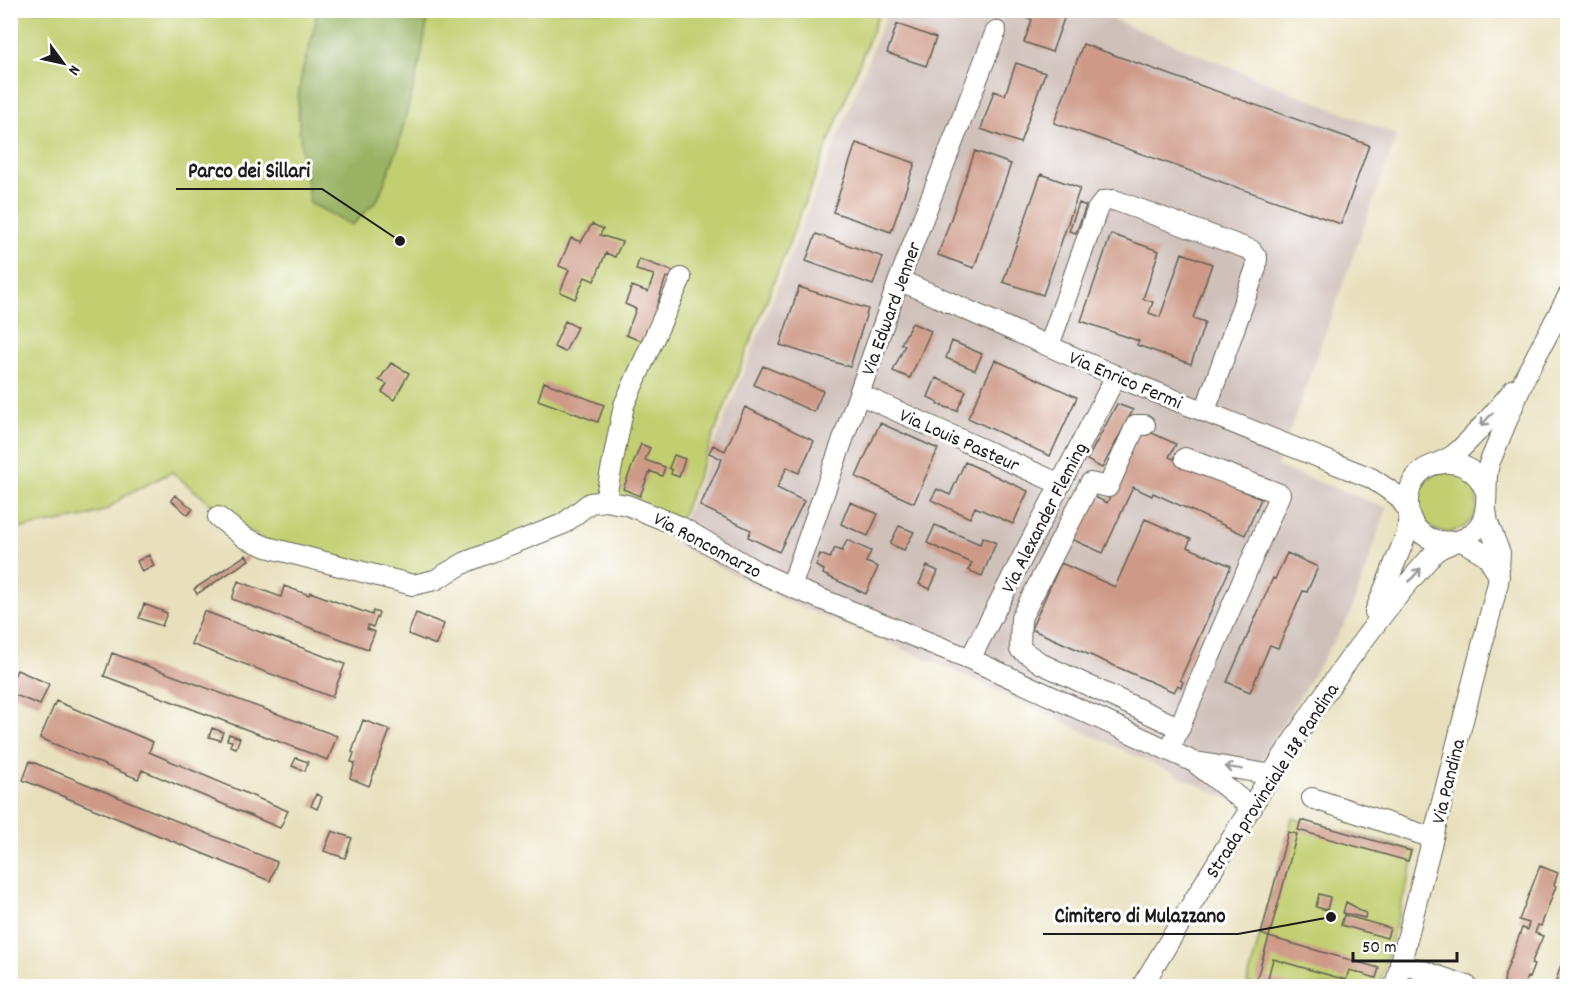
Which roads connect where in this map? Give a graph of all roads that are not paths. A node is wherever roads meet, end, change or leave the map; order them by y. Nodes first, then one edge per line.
1 (996, 31) dead end
2 (681, 279) dead end
3 (899, 280) junction
4 (1568, 296) edge
5 (1049, 346) junction
6 (1526, 375) junction
7 (1116, 376) junction
8 (859, 394) junction
9 (1205, 411) junction
10 (1145, 425) dead end
11 (1185, 458) dead end
12 (1431, 467) junction
13 (1355, 472) junction
14 (1060, 484) junction
15 (605, 501) junction
16 (1486, 501) junction
17 (1409, 512) junction
18 (218, 517) dead end
19 (1458, 541) junction
20 (1499, 576) junction
21 (791, 587) junction
22 (1364, 636) junction
23 (970, 659) junction
24 (1180, 728) junction
25 (1170, 751) junction
26 (1194, 762) junction
27 (1273, 774) junction
28 (1312, 798) dead end
29 (1252, 808) junction
30 (1433, 838) junction
31 (1400, 963) junction
32 (1142, 987) edge
33 (1395, 987) edge
34 (1467, 987) edge

1 - 3 street, Via Edward Jenner
2 - 15 street
3 - 5 street, Via Enrico Fermi
3 - 8 street, Via Edward Jenner
4 - 6 street
5 - 7 street, Via Enrico Fermi
5 - 9 street
6 -> 12 street
6 - 16 street
7 - 9 street, Via Enrico Fermi
7 - 14 street, Via Alexander Fleming
8 - 14 street, Via Louis Pasteur
8 - 21 street, Via Edward Jenner
9 - 13 street, Via Enrico Fermi
10 - 24 street
11 - 24 street
12 - 13 street, Via Enrico Fermi
12 - 16 street
12 - 17 street
13 - 17 street, Via Enrico Fermi
14 - 23 street, Via Alexander Fleming
15 - 18 street
15 - 21 street, Via Roncomarzo
16 - 19 street
16 - 20 street, Via Pandina
17 - 19 street
17 - 22 street
19 - 20 street
22 -> 19 street
20 - 30 street, Via Pandina
21 - 23 street, Via Roncomarzo
22 - 27 street, Strada provinciale 138 Pandina
23 - 25 street, Via Roncomarzo
24 - 25 street
25 - 26 street, Via Roncomarzo
27 -> 26 street, Via Roncomarzo
26 - 29 street, Via Roncomarzo
27 - 29 street, Strada provinciale 138 Pandina
28 - 30 street
29 - 32 street, Strada provinciale 138 Pandina
30 - 31 street, Via Pandina
31 - 33 street, Via Pandina
31 - 34 street

